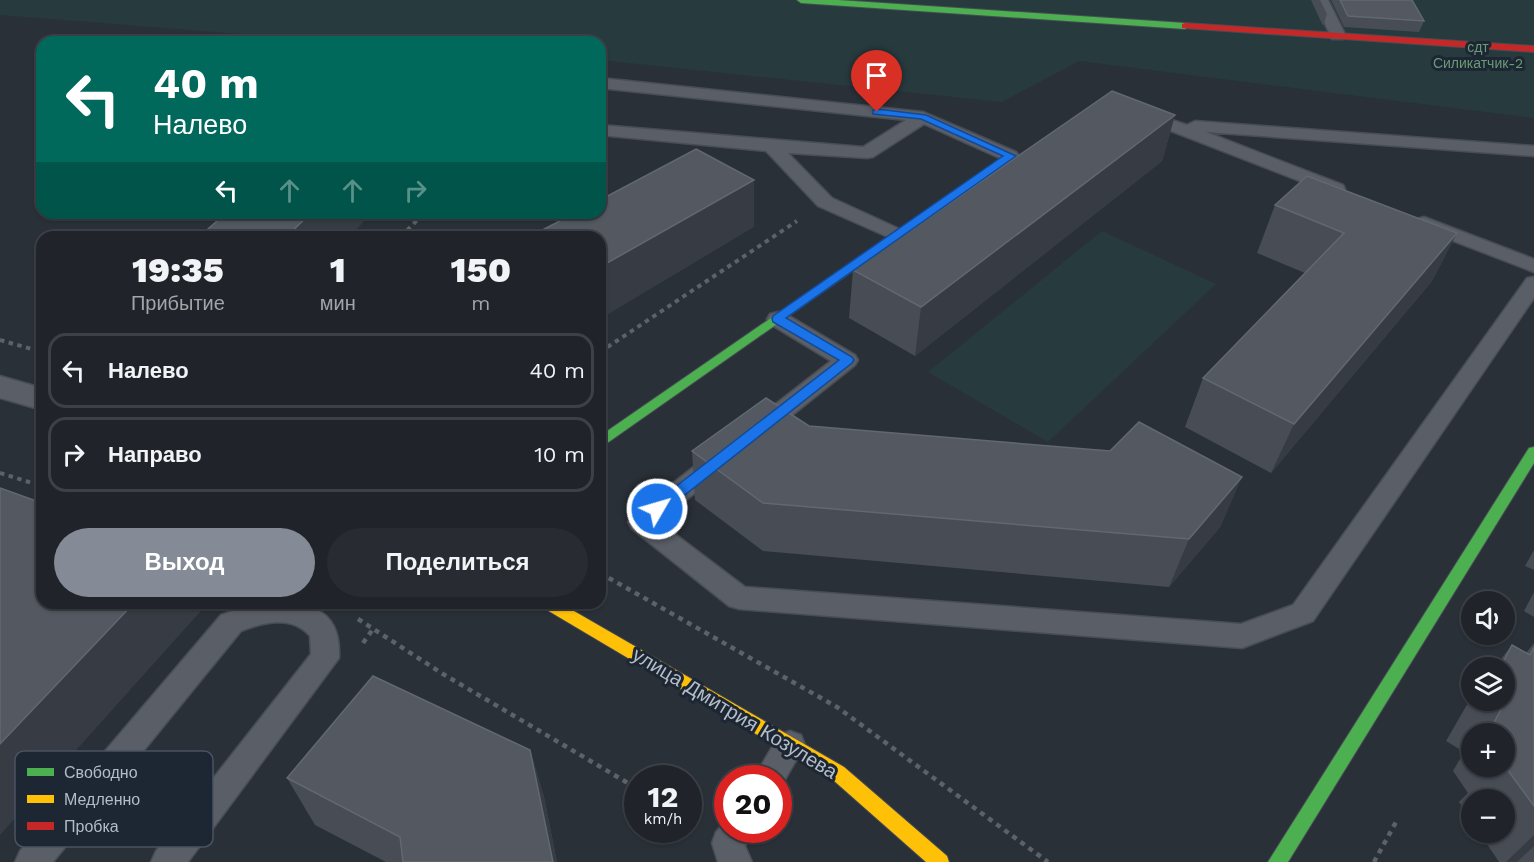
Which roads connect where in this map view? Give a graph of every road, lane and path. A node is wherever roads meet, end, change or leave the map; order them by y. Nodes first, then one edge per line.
1 (801, 0) edge
2 (1321, 0) edge
3 (1338, 36) junction
4 (1534, 49) edge
5 (606, 84) edge
6 (923, 117) junction
7 (606, 131) edge
8 (771, 146) junction
9 (1534, 150) edge
10 (1010, 156) joint
11 (1358, 197) edge
12 (825, 202) junction
13 (1402, 214) edge
14 (418, 219) edge
15 (407, 231) edge
16 (897, 235) junction
17 (1534, 266) edge
18 (1534, 283) edge
19 (778, 319) junction
20 (0, 340) edge
21 (606, 348) edge
22 (36, 350) edge
23 (0, 387) edge
24 (36, 397) edge
25 (606, 439) edge
26 (1534, 452) edge
27 (0, 473) edge
28 (36, 484) edge
29 (606, 576) edge
30 (292, 609) edge
31 (306, 609) edge
32 (558, 609) edge
33 (349, 613) dead end
34 (145, 727) junction
35 (790, 745) junction
36 (125, 751) edge
37 (148, 751) edge
38 (777, 765) edge
39 (624, 781) edge
40 (213, 804) edge
41 (1396, 822) dead end
42 (728, 843) edge
43 (45, 847) edge
44 (180, 847) edge
45 (32, 862) edge
46 (168, 862) edge
47 (735, 862) edge
48 (940, 862) edge
49 (1048, 862) edge
50 (1277, 862) edge
51 (1374, 862) edge

1 - 3 street
2 - 3 lane
3 - 4 street
5 - 6 lane
6 - 8 lane
6 - 10 lane
7 - 8 lane
8 - 12 lane
9 - 11 lane
10 - 16 street
12 - 16 lane
12 - 21 path
13 - 17 lane
14 - 15 path
16 - 19 street
18 - 19 lane
19 - 25 street
20 - 22 path
23 - 24 street
26 - 50 street
27 - 28 path
29 - 49 path
30 - 34 lane
31 - 40 lane
32 - 35 street, улица Дмитрия Козулева
33 - 39 path
34 - 36 lane
34 - 37 path
35 - 38 lane
35 - 48 street, улица Дмитрия Козулева
41 - 51 path
42 - 47 lane
43 - 45 lane
44 - 46 lane

